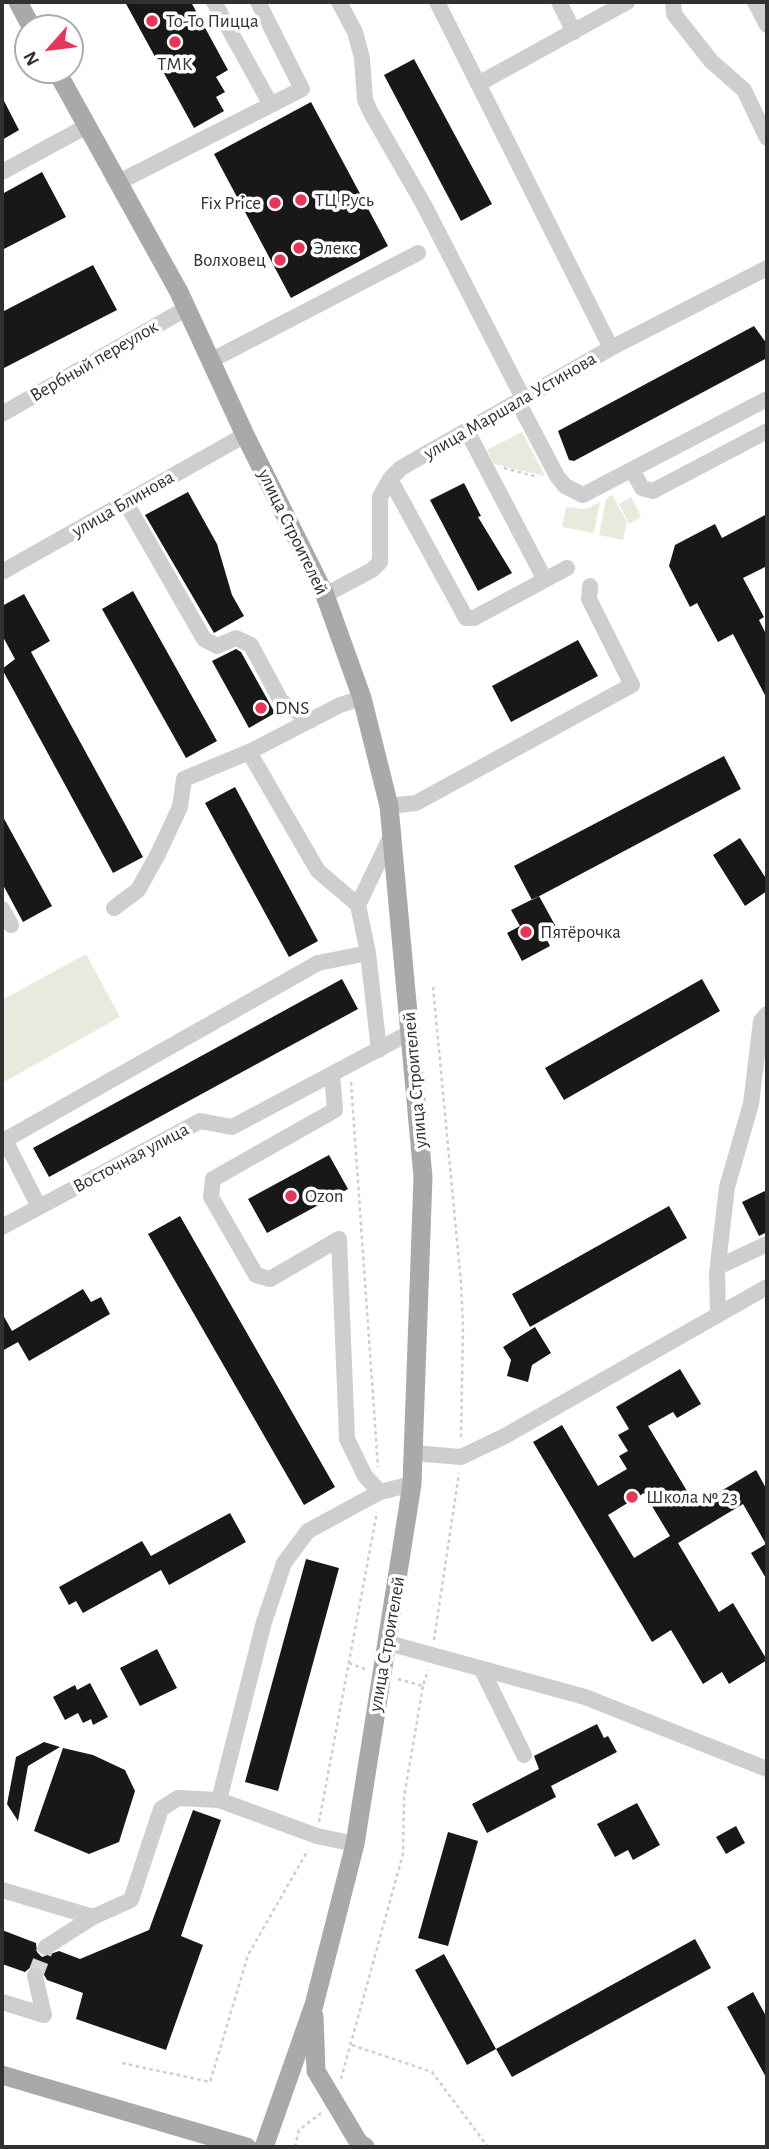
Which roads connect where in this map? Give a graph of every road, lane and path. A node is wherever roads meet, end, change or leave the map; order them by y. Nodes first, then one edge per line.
1 (214, 2) edge
2 (258, 2) edge
3 (340, 2) edge
4 (437, 2) edge
5 (559, 2) edge
6 (627, 2) edge
7 (673, 2) edge
8 (755, 2) edge
9 (767, 24) edge
10 (574, 32) junction
11 (64, 84) edge
12 (478, 84) junction
13 (271, 105) junction
14 (87, 126) junction
15 (767, 138) edge
16 (2, 172) edge
17 (119, 182) junction
18 (418, 253) dead end
19 (765, 274) edge
20 (187, 308) junction
21 (611, 348) junction
22 (212, 360) junction
23 (767, 399) edge
24 (521, 400) junction
25 (2, 414) edge
26 (467, 431) junction
27 (767, 431) edge
28 (244, 435) junction
29 (483, 463) junction
30 (633, 471) junction
31 (390, 479) junction
32 (562, 483) junction
33 (126, 503) junction
34 (567, 568) dead end
35 (2, 572) edge
36 (545, 580) junction
37 (590, 586) dead end
38 (325, 595) junction
39 (362, 698) junction
40 (310, 721) junction
41 (249, 752) junction
42 (389, 806) junction
43 (392, 834) junction
44 (358, 905) junction
45 (114, 908) dead end
46 (2, 909) edge
47 (11, 925) dead end
48 (368, 953) junction
49 (433, 987) dead end
50 (767, 1014) edge
51 (411, 1032) junction
52 (379, 1050) junction
53 (350, 1065) junction
54 (332, 1074) junction
55 (3, 1137) edge
56 (39, 1207) junction
57 (2, 1227) edge
58 (767, 1244) edge
59 (720, 1266) junction
60 (767, 1287) edge
61 (718, 1312) junction
62 (413, 1453) junction
63 (461, 1457) junction
64 (412, 1485) junction
65 (380, 1492) junction
66 (388, 1643) junction
67 (432, 1655) junction
68 (349, 1663) junction
69 (482, 1670) junction
70 (382, 1674) junction
71 (423, 1686) junction
72 (524, 1755) dead end
73 (767, 1769) edge
74 (219, 1800) junction
75 (317, 1836) junction
76 (355, 1844) junction
77 (2, 1890) edge
78 (93, 1917) junction
79 (46, 1947) tunnel mouth
80 (35, 1976) tunnel mouth
81 (2, 2002) edge
82 (314, 2005) junction
83 (350, 2045) junction
84 (122, 2063) dead end
85 (2, 2075) edge
86 (335, 2102) junction
87 (247, 2147) edge
88 (264, 2147) edge
89 (295, 2147) edge
90 (365, 2147) edge
91 (488, 2147) edge

1 - 13 street
2 - 13 street
3 - 24 street
4 - 12 street
5 - 10 street
6 - 10 street
7 - 15 street
8 - 9 street
10 - 12 street
11 - 14 main road, улица Строителей
12 - 21 street
13 - 17 street
14 - 16 street
14 - 17 main road, улица Строителей
17 - 20 main road, улица Строителей
18 - 22 street
19 - 21 street, улица Маршала Устинова
20 - 22 main road, улица Строителей
20 - 25 street, Вербный переулок
21 - 24 street, улица Маршала Устинова
22 - 28 main road, улица Строителей
23 - 30 street
24 - 26 street, улица Маршала Устинова
24 - 32 street
26 - 29 street
26 - 31 street, улица Маршала Устинова
27 - 30 street
28 - 33 street, улица Блинова
28 - 38 main road, улица Строителей
29 - 32 path
29 - 36 street
30 - 32 street
31 - 36 street
31 - 38 street
33 - 35 street, улица Блинова
33 - 40 street
34 - 36 street
37 - 42 street
38 - 39 main road, улица Строителей
39 - 40 street
39 - 42 main road, улица Строителей
40 - 41 street
41 - 44 street
41 - 45 street
42 - 43 main road, улица Строителей
43 - 44 street
43 - 51 main road, улица Строителей
44 - 48 street
46 - 47 street
48 - 52 street
48 - 55 street
49 - 63 path
50 - 59 street
51 - 52 street, Восточная улица
51 - 62 main road, улица Строителей
52 - 53 street, Восточная улица
53 - 54 street, Восточная улица
53 - 65 path
54 - 56 street, Восточная улица
54 - 65 street
55 - 56 street
56 - 57 street, Восточная улица
58 - 59 street
59 - 61 street
60 - 61 street
61 - 63 street
62 - 63 street
62 - 64 main road, улица Строителей
63 - 67 path
64 - 65 street
64 - 66 main road, улица Строителей
65 - 68 path
65 - 74 street
66 - 67 street
66 - 70 main road, улица Строителей
67 - 69 street
67 - 71 path
68 - 70 path
68 - 75 path
69 - 72 street
69 - 73 street
70 - 71 path
70 - 76 main road, улица Строителей
71 - 83 path
74 - 75 street
74 - 78 street
75 - 76 street
75 - 84 path
76 - 82 main road, улица Строителей
77 - 78 street
78 - 79 street
80 - 81 street
82 - 86 main road
82 - 88 main road, улица Строителей
83 - 86 path
83 - 91 path
85 - 87 main road
86 - 89 path
86 - 90 main road

